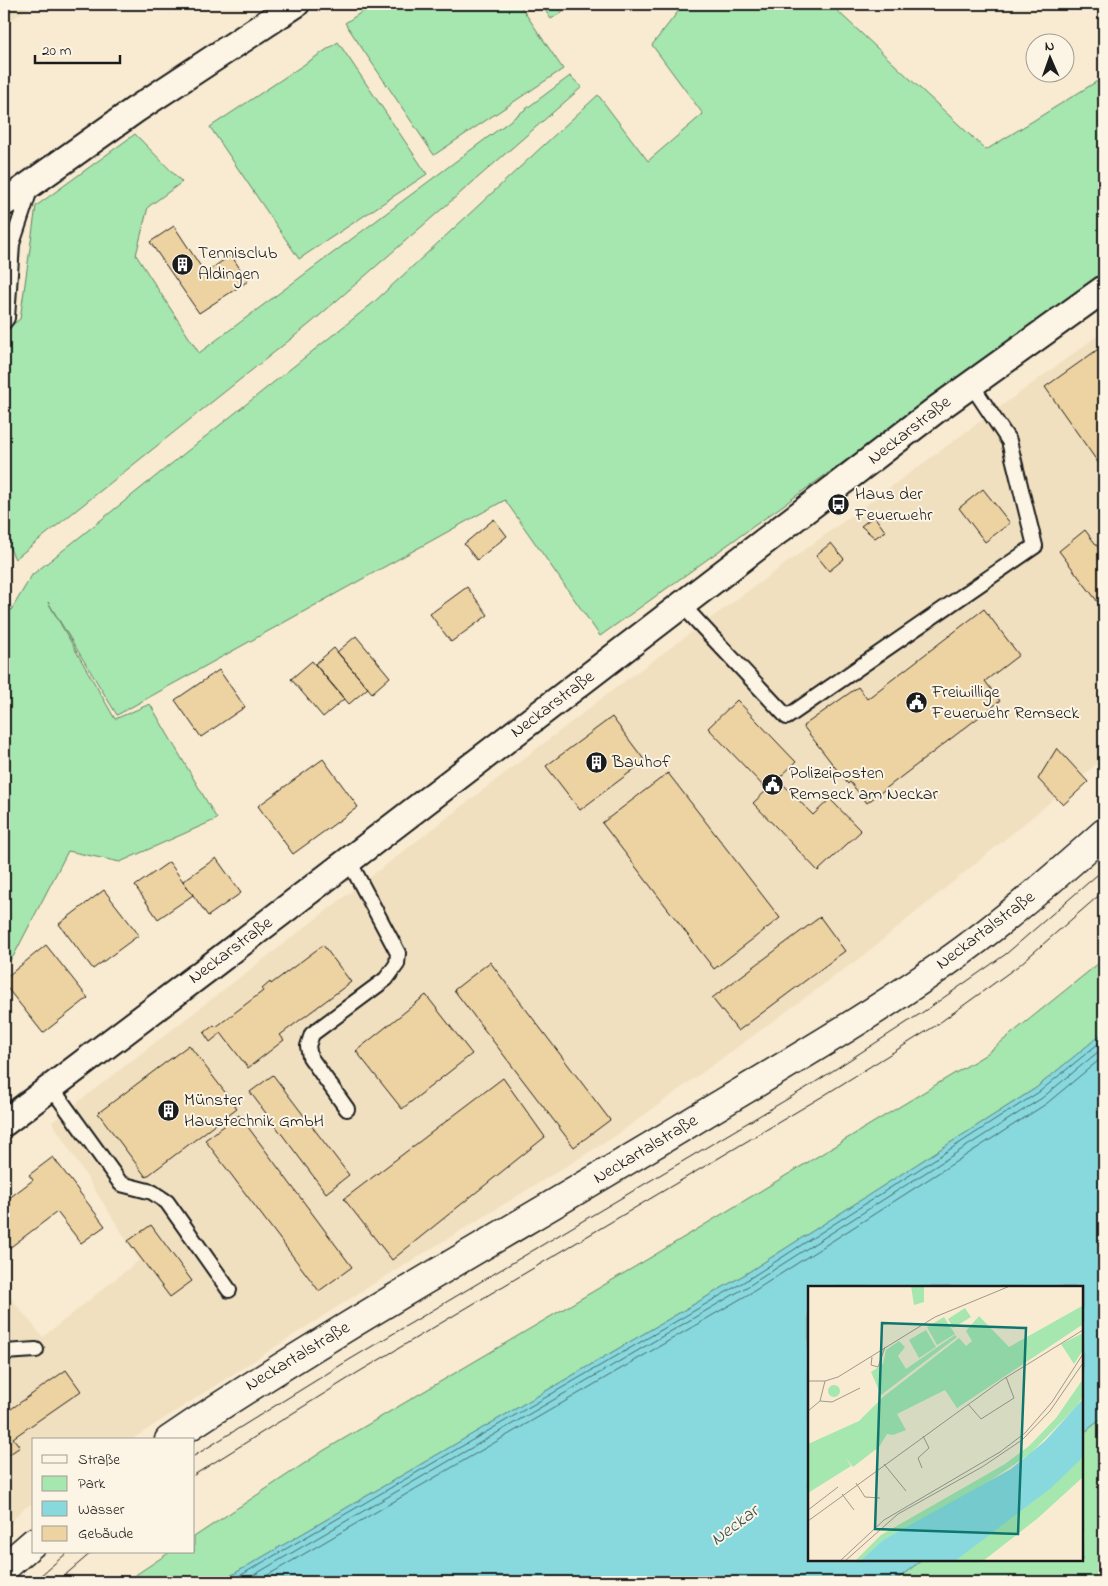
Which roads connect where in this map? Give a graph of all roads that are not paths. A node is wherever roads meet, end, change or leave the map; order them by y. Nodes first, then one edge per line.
1 (296, 4) edge
2 (32, 182) junction
3 (4, 203) edge
4 (1104, 289) edge
5 (4, 322) edge
6 (971, 384) junction
7 (682, 606) junction
8 (1104, 833) edge
9 (349, 861) junction
10 (51, 1087) junction
11 (347, 1109) dead end
12 (4, 1123) edge
13 (229, 1290) dead end
14 (36, 1350) dead end
15 (4, 1352) edge
16 (172, 1438) edge
17 (32, 1544) edge
18 (4, 1568) edge

1 - 2 street
2 - 3 street
2 - 5 lane
4 - 6 street, Neckarstraße
6 - 7 street, Neckarstraße
6 - 7 lane
7 - 9 street, Neckarstraße
8 - 16 main road, Neckartalstraße
9 - 10 street, Neckarstraße
9 - 11 lane
10 - 12 street, Neckarstraße
10 - 13 lane
14 - 15 lane
17 - 18 main road

